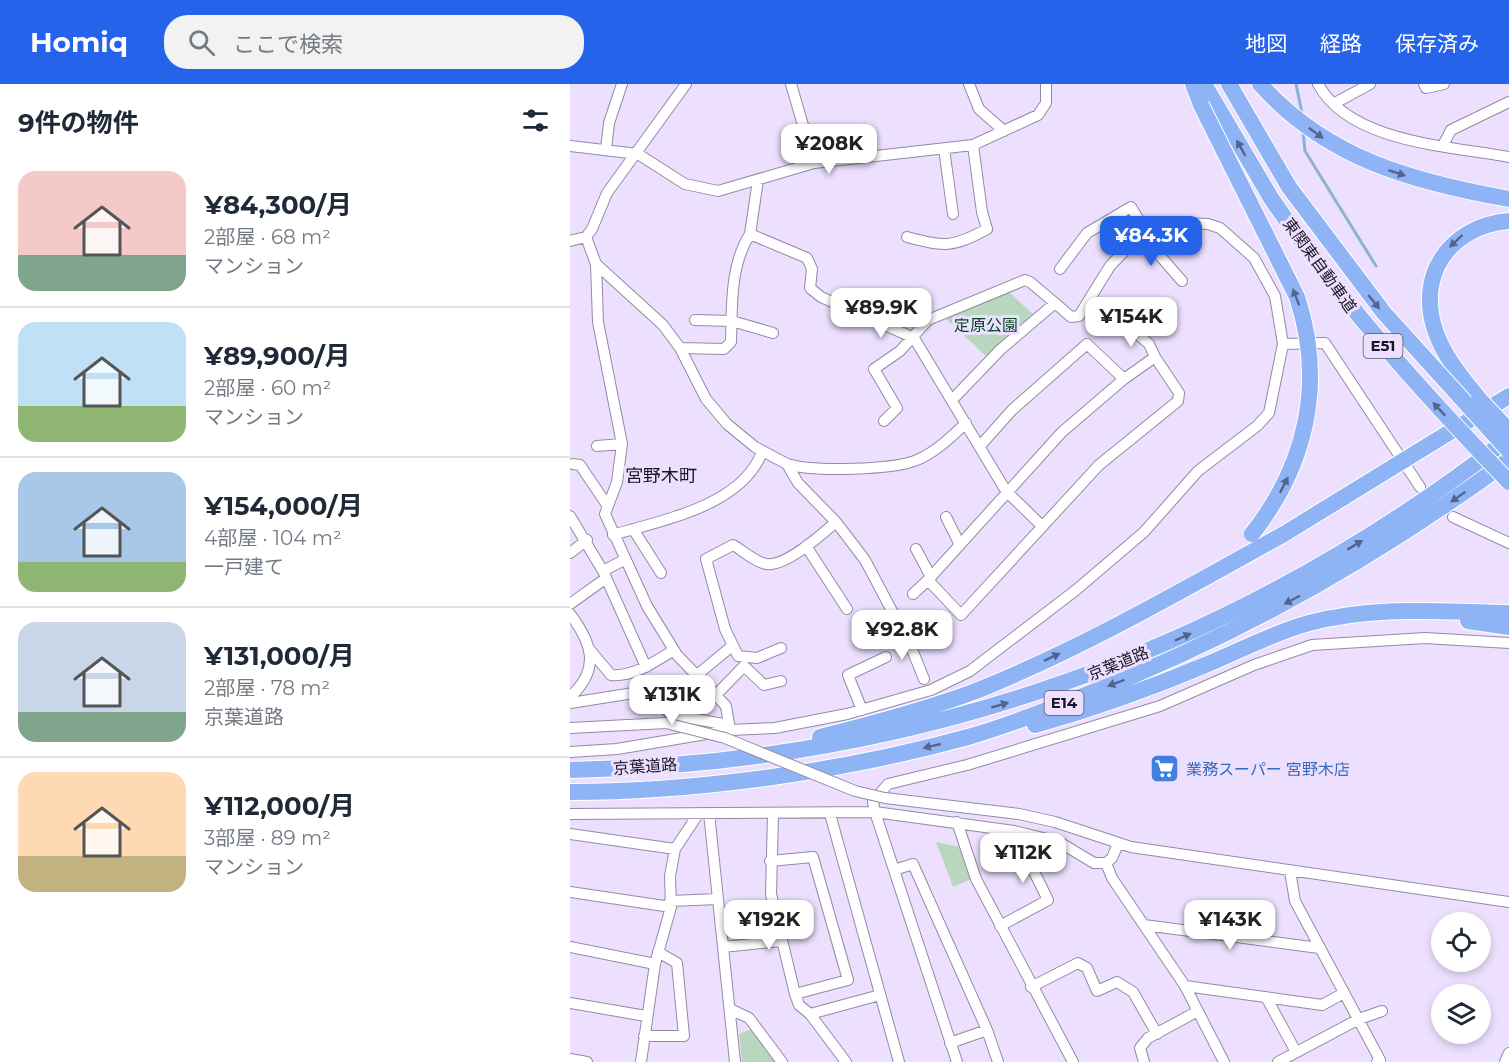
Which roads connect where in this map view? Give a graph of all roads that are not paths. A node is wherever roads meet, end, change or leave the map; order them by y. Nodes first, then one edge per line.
1 (622, 84) edge
2 (686, 84) edge
3 (791, 84) edge
4 (969, 84) edge
5 (1046, 84) edge
6 (1192, 84) edge
7 (1260, 84) edge
8 (1318, 84) edge
9 (1370, 84) edge
10 (1424, 84) edge
11 (1444, 84) edge
12 (1230, 85) edge
13 (1353, 88) edge
14 (1205, 95) edge
15 (1509, 102) edge
16 (1335, 103) junction
17 (1004, 131) junction
18 (973, 145) junction
19 (1443, 145) junction
20 (570, 146) edge
21 (606, 149) junction
22 (944, 149) junction
23 (638, 154) junction
24 (1509, 157) edge
25 (814, 162) junction
26 (758, 180) junction
27 (1509, 199) edge
28 (953, 214) dead end
29 (1509, 221) edge
30 (1147, 233) junction
31 (750, 234) junction
32 (586, 237) junction
33 (907, 237) dead end
34 (570, 241) edge
35 (596, 264) junction
36 (1060, 269) dead end
37 (1182, 281) dead end
38 (1055, 303) junction
39 (695, 320) dead end
40 (732, 321) junction
41 (1126, 324) dead end
42 (773, 333) dead end
43 (914, 338) junction
44 (1283, 344) junction
45 (680, 348) junction
46 (1155, 357) junction
47 (1124, 379) junction
48 (1509, 396) edge
49 (952, 400) junction
50 (884, 421) dead end
51 (966, 423) junction
52 (1509, 431) edge
53 (1509, 438) edge
54 (622, 444) junction
55 (597, 446) dead end
56 (980, 447) junction
57 (1509, 451) edge
58 (762, 452) junction
59 (1509, 460) edge
60 (573, 464) dead end
61 (787, 465) junction
62 (1509, 482) edge
63 (1420, 487) dead end
64 (1006, 491) junction
65 (607, 505) junction
66 (570, 516) edge
67 (946, 517) dead end
68 (1453, 517) dead end
69 (836, 522) junction
70 (1042, 526) junction
71 (633, 529) junction
72 (613, 535) junction
73 (587, 540) junction
74 (1509, 543) edge
75 (960, 545) junction
76 (806, 546) junction
77 (916, 549) dead end
78 (570, 553) edge
79 (624, 560) junction
80 (661, 573) dead end
81 (604, 575) junction
82 (930, 578) junction
83 (913, 594) dead end
84 (570, 604) edge
85 (1156, 605) junction
86 (847, 609) dead end
87 (1509, 613) edge
88 (570, 614) edge
89 (1308, 623) junction
90 (1509, 627) edge
91 (1509, 643) edge
92 (732, 646) junction
93 (781, 648) dead end
94 (590, 650) junction
95 (674, 650) junction
96 (886, 657) dead end
97 (646, 667) junction
98 (697, 675) junction
99 (924, 679) dead end
100 (782, 681) dead end
101 (716, 695) junction
102 (570, 697) edge
103 (570, 702) edge
104 (862, 710) junction
105 (730, 727) junction
106 (570, 728) edge
107 (969, 737) junction
108 (570, 752) edge
109 (716, 760) junction
110 (570, 770) edge
111 (570, 792) edge
112 (875, 812) junction
113 (704, 813) junction
114 (570, 814) edge
115 (773, 814) junction
116 (830, 814) junction
117 (957, 822) junction
118 (1014, 831) junction
119 (570, 834) edge
120 (1118, 844) junction
121 (675, 849) junction
122 (770, 861) junction
123 (1106, 863) junction
124 (894, 870) junction
125 (1290, 871) junction
126 (570, 892) edge
127 (718, 899) junction
128 (1509, 902) edge
129 (670, 904) junction
130 (1144, 925) junction
131 (1000, 926) junction
132 (781, 941) junction
133 (570, 947) edge
134 (723, 947) junction
135 (1319, 948) junction
136 (658, 952) junction
137 (655, 964) junction
138 (1185, 986) junction
139 (1031, 987) junction
140 (1344, 993) junction
141 (795, 994) junction
142 (880, 995) junction
143 (1266, 998) junction
144 (570, 1003) edge
145 (730, 1009) junction
146 (1198, 1011) junction
147 (1382, 1011) dead end
148 (810, 1014) junction
149 (646, 1016) junction
150 (1359, 1019) junction
151 (987, 1030) junction
152 (1157, 1034) junction
153 (644, 1036) junction
154 (950, 1043) junction
155 (1296, 1052) junction
156 (1509, 1053) edge
157 (570, 1059) edge
158 (587, 1062) edge
159 (641, 1062) edge
160 (735, 1062) edge
161 (782, 1062) edge
162 (846, 1062) edge
163 (899, 1062) edge
164 (957, 1062) edge
165 (998, 1062) edge
166 (1073, 1062) edge
167 (1144, 1062) edge
168 (1224, 1062) edge
169 (1278, 1062) edge
170 (1377, 1062) edge
171 (1505, 1062) edge

1 - 21 street
2 - 23 street
3 - 25 street
4 - 17 street
5 - 17 street
6 - 14 highway
7 -> 27 highway
8 - 16 street
9 - 13 street
10 - 11 street
12 -> 57 highway, 東関東自動車道 / E51, bridge
13 - 16 street
62 -> 14 highway, 東関東自動車道 / E51, bridge
85 -> 14 highway, bridge
15 - 19 street
16 - 19 street
17 - 18 street
18 - 22 street
18 - 33 street
19 - 24 street
20 - 21 street
21 - 23 street
22 - 25 street
22 - 28 street
23 - 26 street
23 - 32 street
25 - 26 street
26 - 31 street
29 -> 52 highway, bridge
30 - 36 street
30 - 37 street
30 - 38 street
30 - 44 street
31 - 40 street
31 - 43 street
32 - 34 street
32 - 35 street
35 - 45 street
35 - 54 street
38 - 43 street
38 - 49 street
39 - 40 street
40 - 42 street
40 - 45 street
41 - 46 street
43 - 49 street
43 - 50 street
44 - 63 street
44 - 104 street
45 - 58 street
46 - 47 street
46 - 70 street
47 - 56 street
47 - 64 street
48 - 85 highway, bridge
49 - 51 street
51 - 56 street
51 - 61 street
109 -> 53 highway, 京葉道路 / E14
54 - 55 street
54 - 65 street
56 - 64 street
58 - 61 street
58 - 71 street
59 -> 107 highway, 京葉道路 / E14
60 - 65 street
61 - 69 street
64 - 70 street
64 - 75 street
65 - 72 street
66 - 73 street
67 - 75 street
68 - 74 street
69 - 76 street
69 - 99 street
70 - 82 street
71 - 72 street
71 - 80 street
72 - 79 street
73 - 78 street
73 - 81 street
75 - 82 street
76 - 86 street
76 - 92 street
77 - 82 street
79 - 81 street
79 - 95 street
81 - 84 street
81 - 97 street
82 - 83 street
109 -> 85 highway
87 - 89 highway
88 - 94 street
89 - 90 highway
89 - 107 highway
91 - 112 street
92 - 93 street
92 - 98 street
94 - 97 street
94 - 102 street
95 - 97 street
95 - 98 street
96 - 104 street
98 - 101 street
100 - 101 street
101 - 105 street
103 - 105 street
104 - 105 street
105 - 108 street
106 - 120 street, bridge
107 -> 111 highway, 京葉道路 / E14
109 - 110 highway, 京葉道路 / E14
112 - 116 street
112 - 117 street
112 - 124 street
113 - 114 street
113 - 115 street
113 - 121 street
113 - 127 street
115 - 116 street
115 - 122 street
116 - 142 street
117 - 118 street
117 - 131 street
118 - 123 street
118 - 131 street
119 - 121 street
120 - 123 street
120 - 125 street
121 - 129 street
122 - 132 street
122 - 141 street
123 - 130 street
124 - 151 street
124 - 154 street
125 - 128 street
125 - 135 street
126 - 129 street
127 - 129 street
127 - 134 street
129 - 136 street
130 - 135 street
130 - 138 street
131 - 139 street
132 - 134 street
132 - 141 street
133 - 137 street
134 - 145 street
135 - 140 street
136 - 137 street
136 - 153 street
137 - 149 street
138 - 143 street
138 - 146 street
139 - 152 street
139 - 166 street
140 - 143 street
140 - 150 street
141 - 148 street
142 - 148 street
142 - 163 street
143 - 155 street
144 - 149 street
145 - 160 street
145 - 161 street
146 - 152 street
146 - 168 street
147 - 150 street
148 - 162 street
149 - 153 street
150 - 155 street
150 - 170 street
151 - 154 street
151 - 165 street
152 - 167 street
153 - 159 street
154 - 164 street
155 - 169 street
156 - 171 street
157 - 158 street

